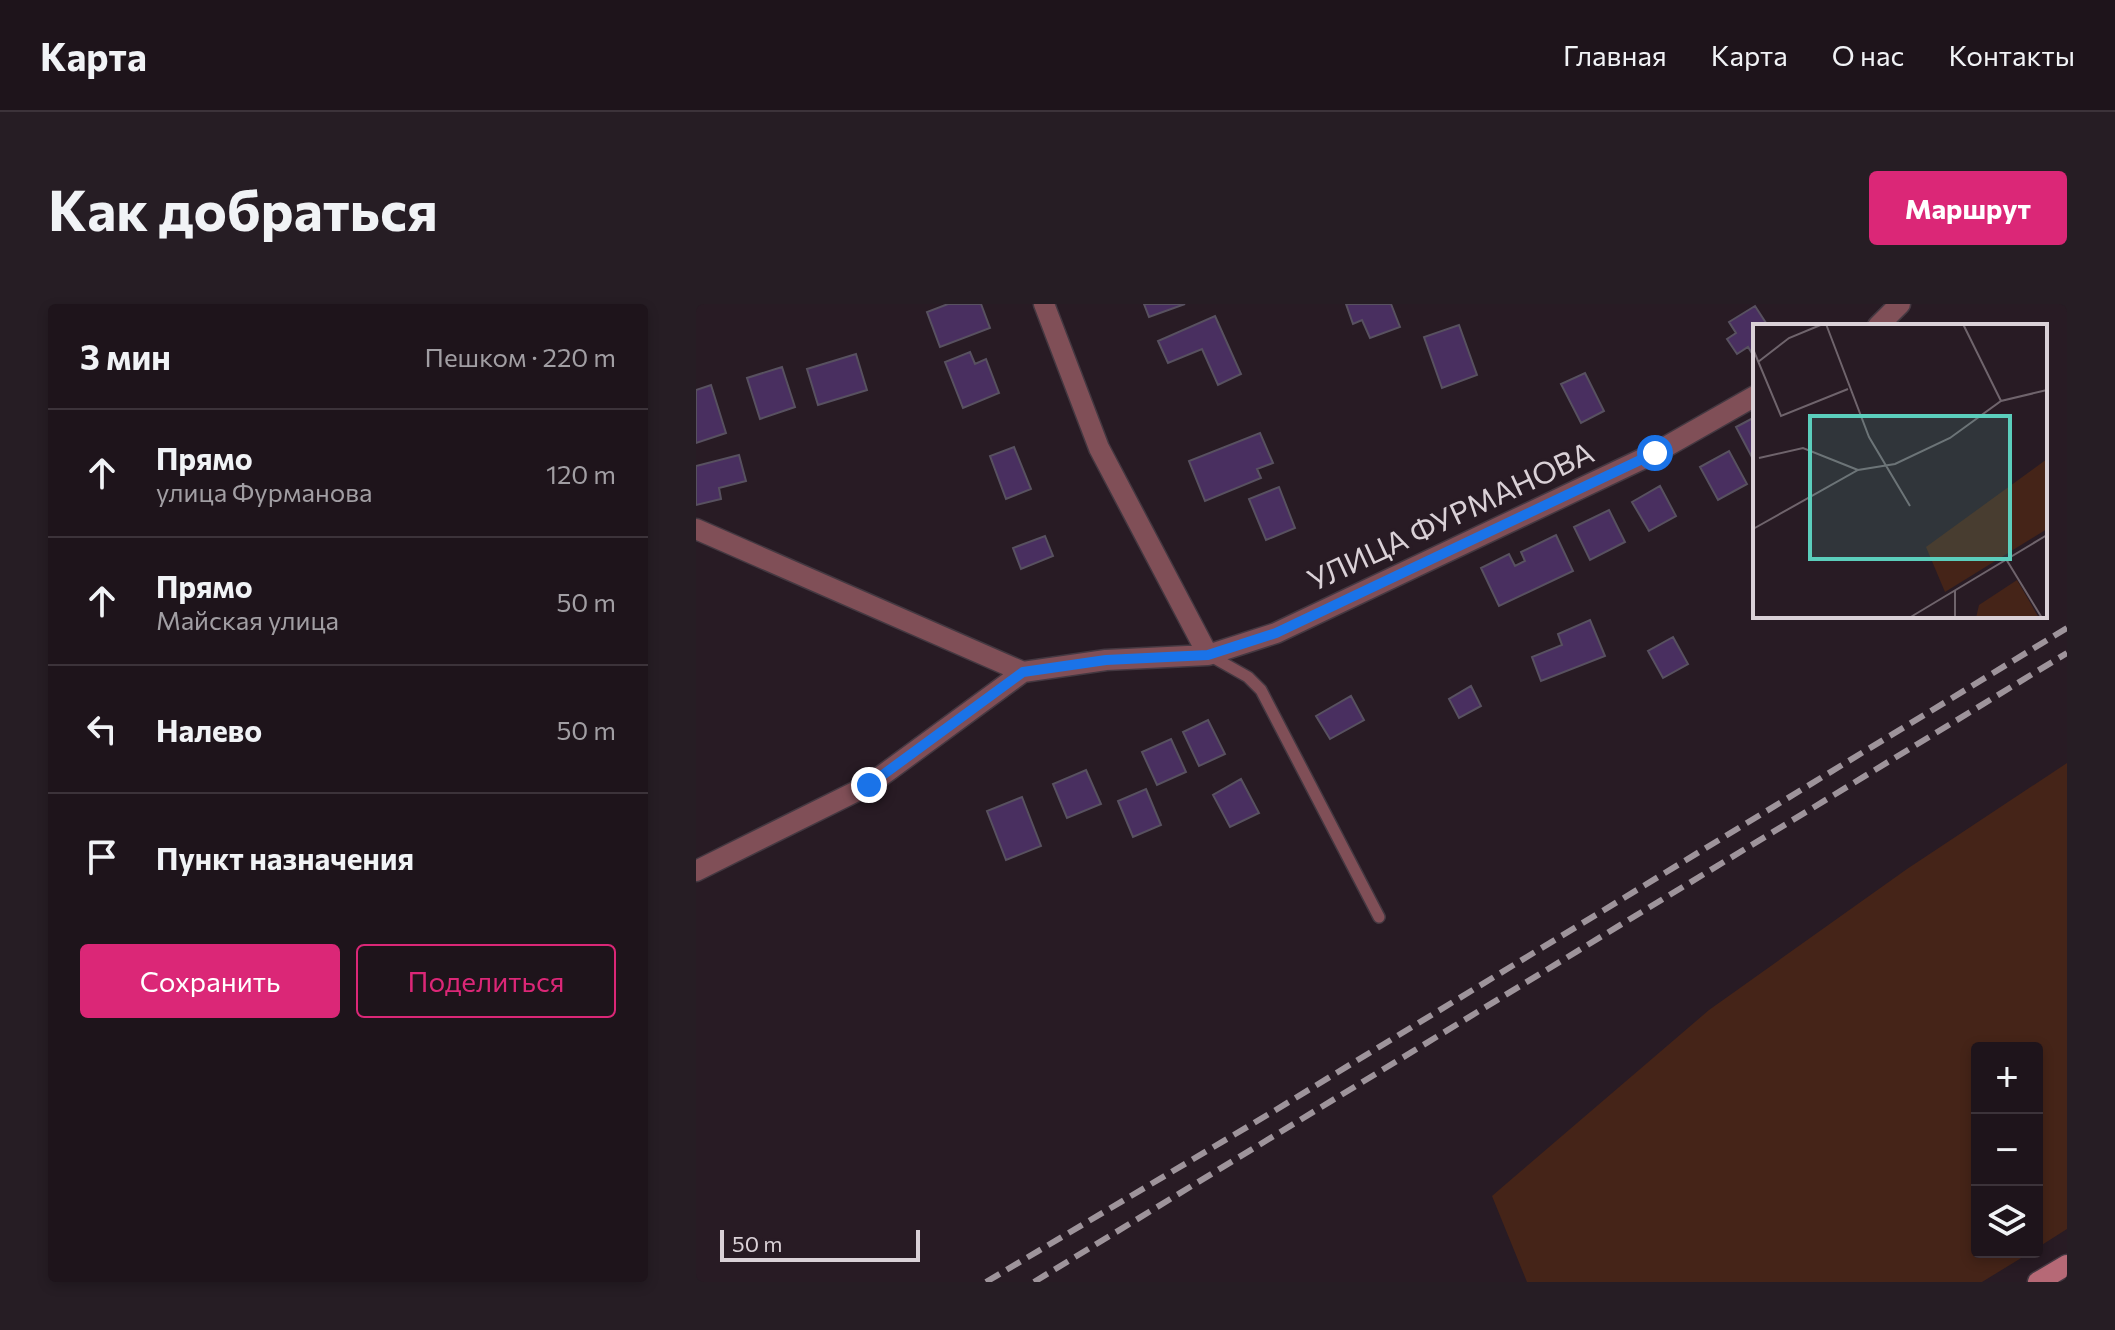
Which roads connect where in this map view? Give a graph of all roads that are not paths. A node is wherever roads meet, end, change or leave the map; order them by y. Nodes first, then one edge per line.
1 (1044, 304) edge
2 (1900, 304) edge
3 (1880, 324) edge
4 (1753, 397) edge
5 (696, 529) edge
6 (1208, 655) junction
7 (1023, 672) junction
8 (696, 871) edge
9 (1379, 917) dead end
10 (2067, 1265) edge
11 (2038, 1282) edge

1 - 6 street
2 - 3 street
4 - 6 street, УЛИЦА ФУРМАНОВА
5 - 7 street
6 - 7 street, УЛИЦА ФУРМАНОВА
6 - 9 lane
7 - 8 street
10 - 11 street

